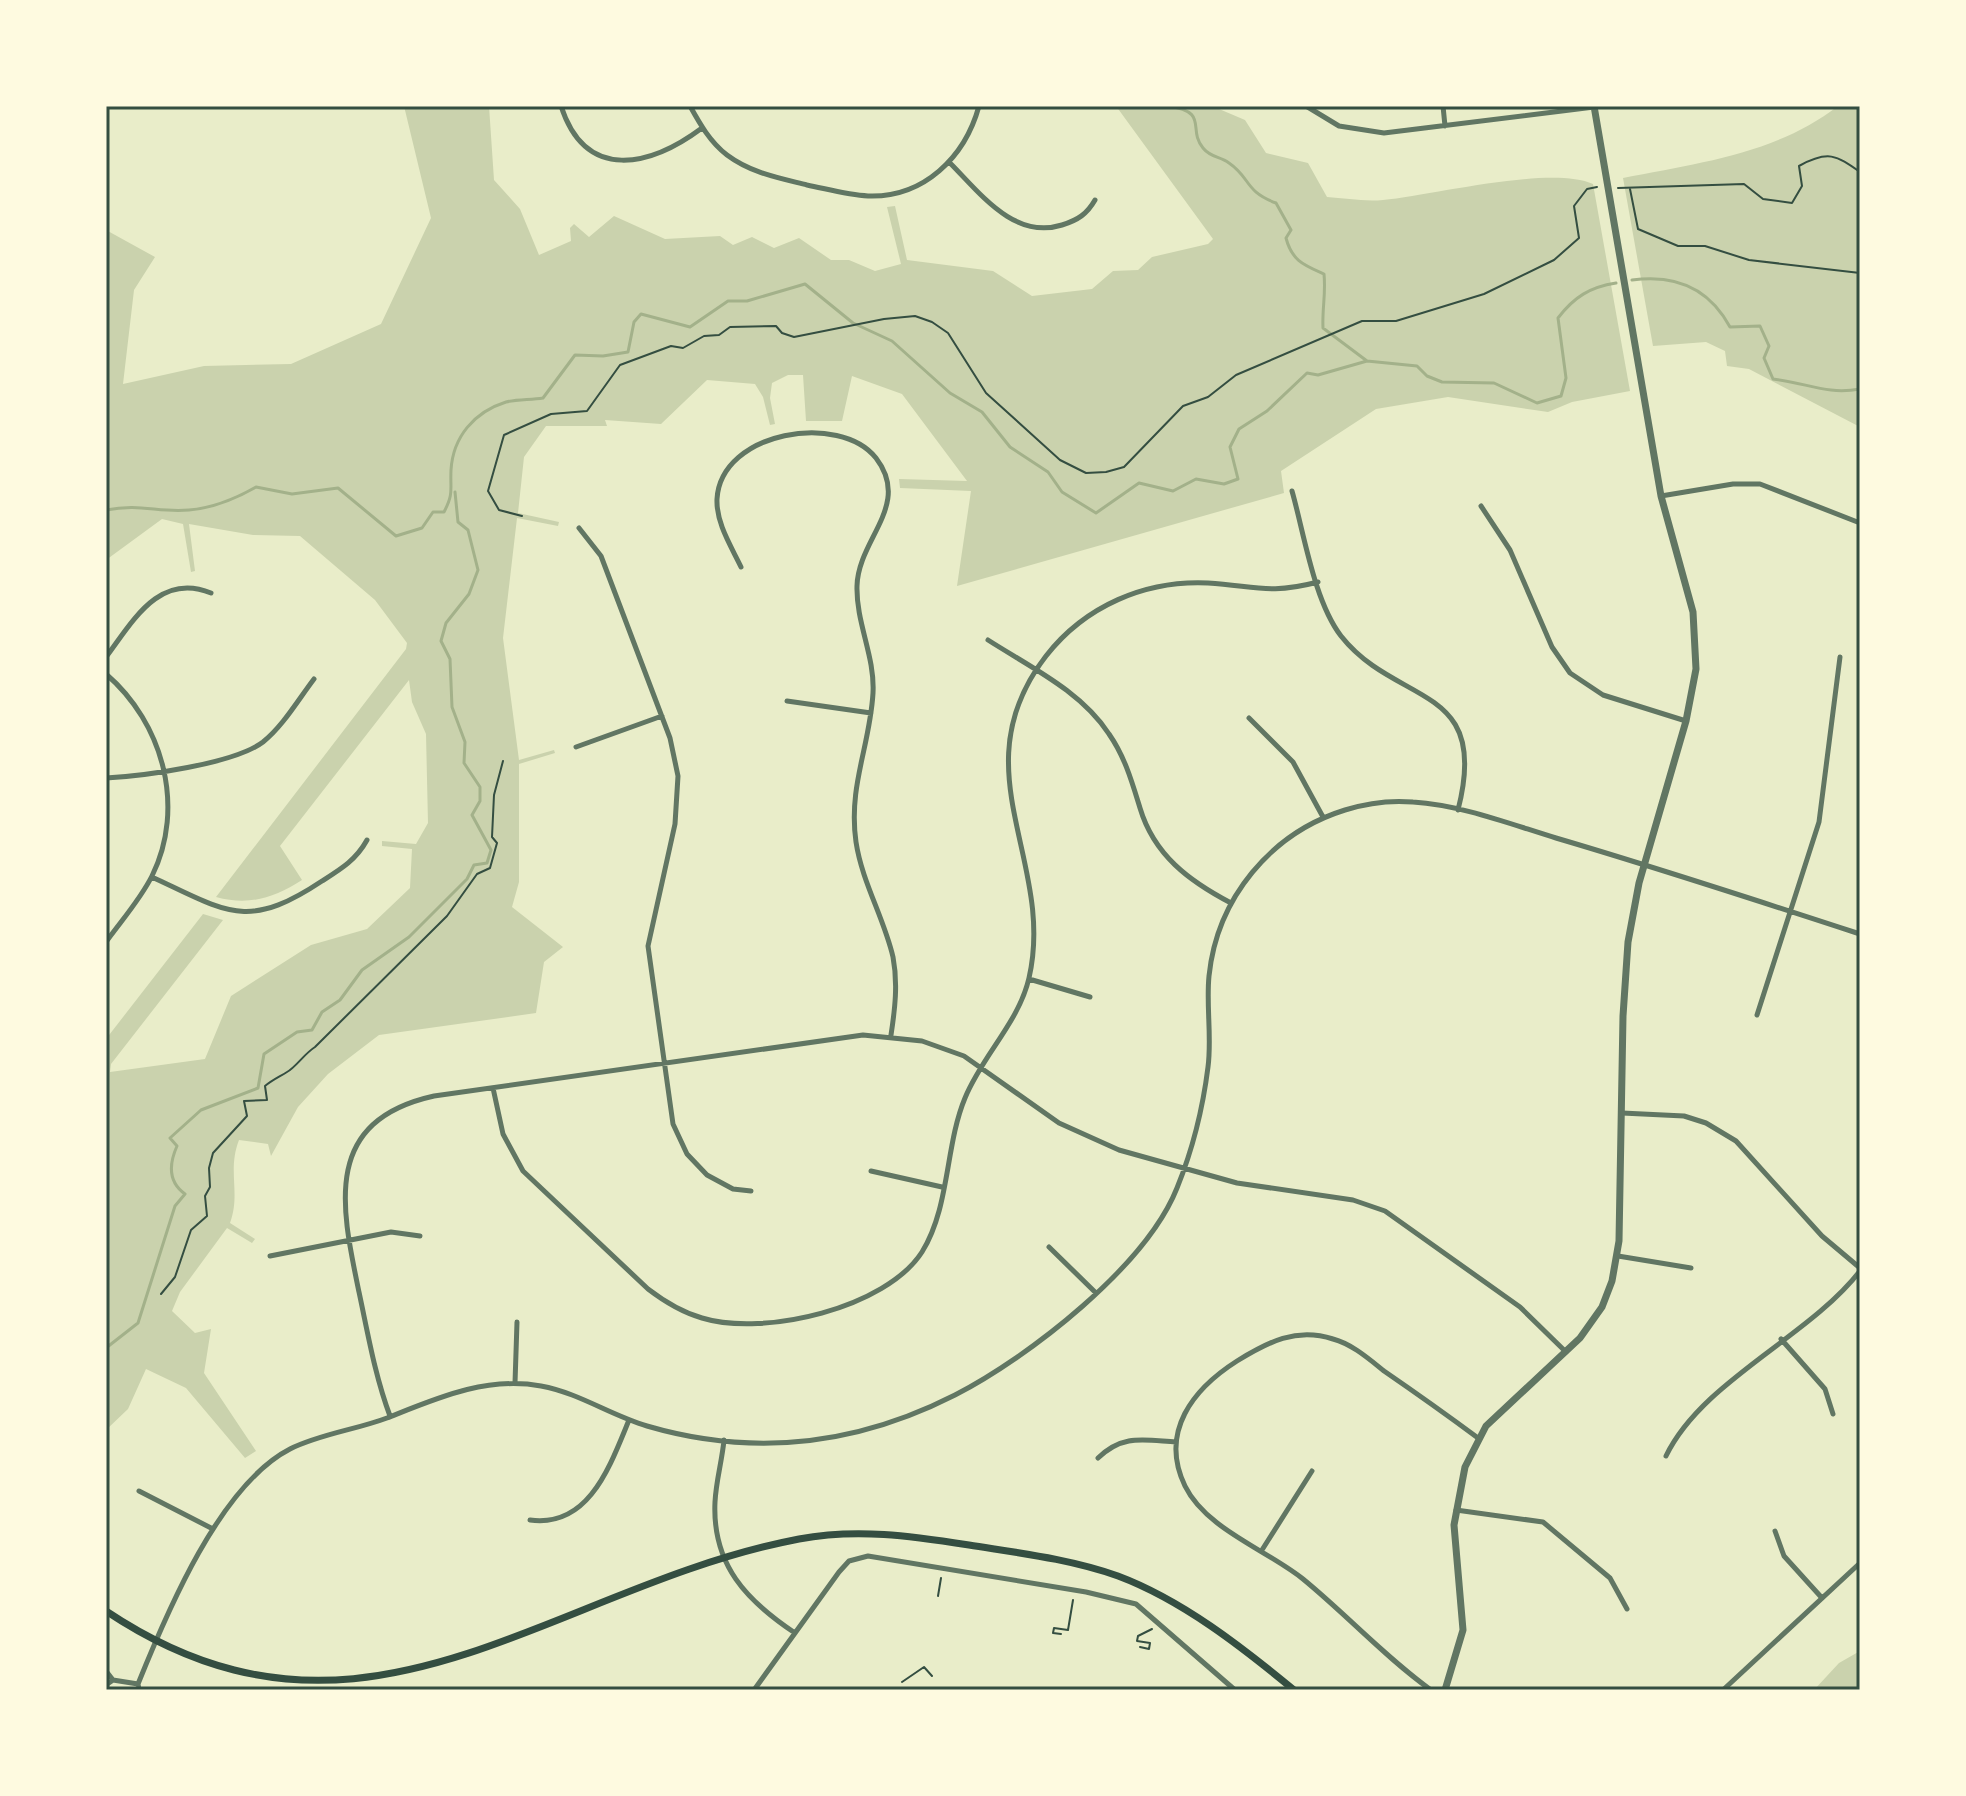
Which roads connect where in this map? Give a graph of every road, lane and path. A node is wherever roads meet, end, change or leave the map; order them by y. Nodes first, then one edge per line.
1 (561, 106) edge
2 (690, 106) edge
3 (979, 106) edge
4 (1306, 106) edge
5 (1443, 106) edge
6 (1594, 107) edge
7 (1445, 126) junction
8 (702, 128) junction
9 (950, 163) junction
10 (1860, 172) edge
11 (1597, 187) dead end
12 (1629, 188) junction
13 (1608, 189) junction
14 (1095, 200) dead end
15 (1860, 273) edge
16 (1292, 491) dead end
17 (1661, 496) junction
18 (1481, 506) dead end
19 (522, 516) dead end
20 (1860, 523) edge
21 (579, 528) dead end
22 (741, 567) dead end
23 (1318, 582) junction
24 (211, 593) dead end
25 (988, 640) dead end
26 (106, 657) edge
27 (1840, 657) dead end
28 (1036, 670) junction
29 (106, 674) edge
30 (314, 679) dead end
31 (787, 701) dead end
32 (871, 713) junction
33 (662, 716) junction
34 (1249, 718) dead end
35 (1686, 721) junction
36 (576, 747) dead end
37 (503, 761) dead end
38 (164, 770) junction
39 (106, 778) edge
40 (1458, 810) junction
41 (1323, 817) junction
42 (367, 840) dead end
43 (1645, 864) junction
44 (152, 877) junction
45 (1231, 903) junction
46 (1792, 912) junction
47 (1860, 934) edge
48 (106, 942) edge
49 (1029, 979) junction
50 (1090, 997) dead end
51 (1757, 1015) dead end
52 (891, 1035) junction
53 (663, 1063) junction
54 (981, 1067) junction
55 (493, 1088) junction
56 (1622, 1113) junction
57 (1183, 1169) junction
58 (871, 1171) dead end
59 (942, 1187) junction
60 (751, 1191) dead end
61 (420, 1236) dead end
62 (349, 1240) junction
63 (1049, 1247) dead end
64 (270, 1256) dead end
65 (1618, 1256) junction
66 (1691, 1268) dead end
67 (1860, 1269) edge
68 (1096, 1293) junction
69 (161, 1294) dead end
70 (517, 1322) dead end
71 (1781, 1339) junction
72 (1566, 1352) junction
73 (515, 1383) junction
74 (1833, 1414) dead end
75 (390, 1416) junction
76 (629, 1420) junction
77 (1478, 1438) junction
78 (724, 1440) junction
79 (1176, 1442) junction
80 (1666, 1456) dead end
81 (1098, 1458) dead end
82 (1312, 1471) dead end
83 (139, 1491) dead end
84 (1455, 1510) junction
85 (530, 1520) dead end
86 (213, 1529) junction
87 (1775, 1531) dead end
88 (1262, 1550) junction
89 (726, 1559) junction
90 (1860, 1563) edge
91 (941, 1578) dead end
92 (938, 1596) dead end
93 (1822, 1598) junction
94 (1073, 1600) dead end
95 (1627, 1609) dead end
96 (106, 1611) edge
97 (1152, 1629) dead end
98 (795, 1633) junction
99 (1061, 1634) dead end
100 (155, 1641) junction
101 (1140, 1647) dead end
102 (106, 1671) edge
103 (932, 1676) dead end
104 (113, 1680) junction
105 (902, 1682) dead end
106 (106, 1685) edge
107 (139, 1687) edge
108 (754, 1690) edge
109 (1235, 1690) edge
110 (1294, 1690) edge
111 (1431, 1690) edge
112 (1445, 1690) edge
113 (1723, 1690) edge

1 - 8 street
2 - 8 street
3 - 9 street
4 - 7 street
5 - 7 street
6 - 7 street
6 - 13 street
8 - 9 street
9 - 14 street
10 - 12 path
11 - 19 path
12 - 13 path
12 - 15 path
13 - 17 street
16 - 23 street
17 - 20 street
17 - 35 street
18 - 35 street
21 - 33 street
22 - 32 street
23 - 28 street
23 - 40 street
24 - 26 street
25 - 28 street
27 - 46 street
28 - 45 street
28 - 49 street
29 - 38 street
30 - 38 street
31 - 32 street
32 - 52 street
33 - 36 street
33 - 53 street
34 - 41 street
35 - 43 street
37 - 69 path
38 - 39 street
38 - 44 street
40 - 41 street
40 - 43 street
41 - 45 street
42 - 44 street
43 - 46 street
43 - 56 street
44 - 48 street
45 - 57 street
46 - 47 street
46 - 51 street
49 - 50 street
49 - 54 street
52 - 53 street
52 - 54 street
53 - 55 street
53 - 60 street
54 - 57 street
54 - 59 street
55 - 59 street
55 - 62 street
56 - 65 street
56 - 67 street
57 - 68 street
57 - 72 street
58 - 59 street
61 - 62 street
62 - 64 street
62 - 75 street
63 - 68 street
65 - 66 street
65 - 72 street
67 - 71 street
68 - 78 street
70 - 73 street
71 - 74 street
71 - 80 street
72 - 77 street
73 - 75 street
73 - 76 street
75 - 86 street
76 - 78 street
76 - 85 street
77 - 79 street
77 - 84 street
78 - 89 street
79 - 81 street
79 - 88 street
82 - 88 street
83 - 86 street
84 - 95 street
84 - 112 street
86 - 100 street
87 - 93 street
88 - 111 street
89 - 98 street
89 - 100 main road
89 - 110 main road
90 - 93 street
91 - 92 path
93 - 113 street
94 - 99 path
96 - 100 main road
97 - 101 path
98 - 108 street
98 - 109 street
100 - 107 street
102 - 104 street
103 - 105 path
104 - 106 street
104 - 107 street

